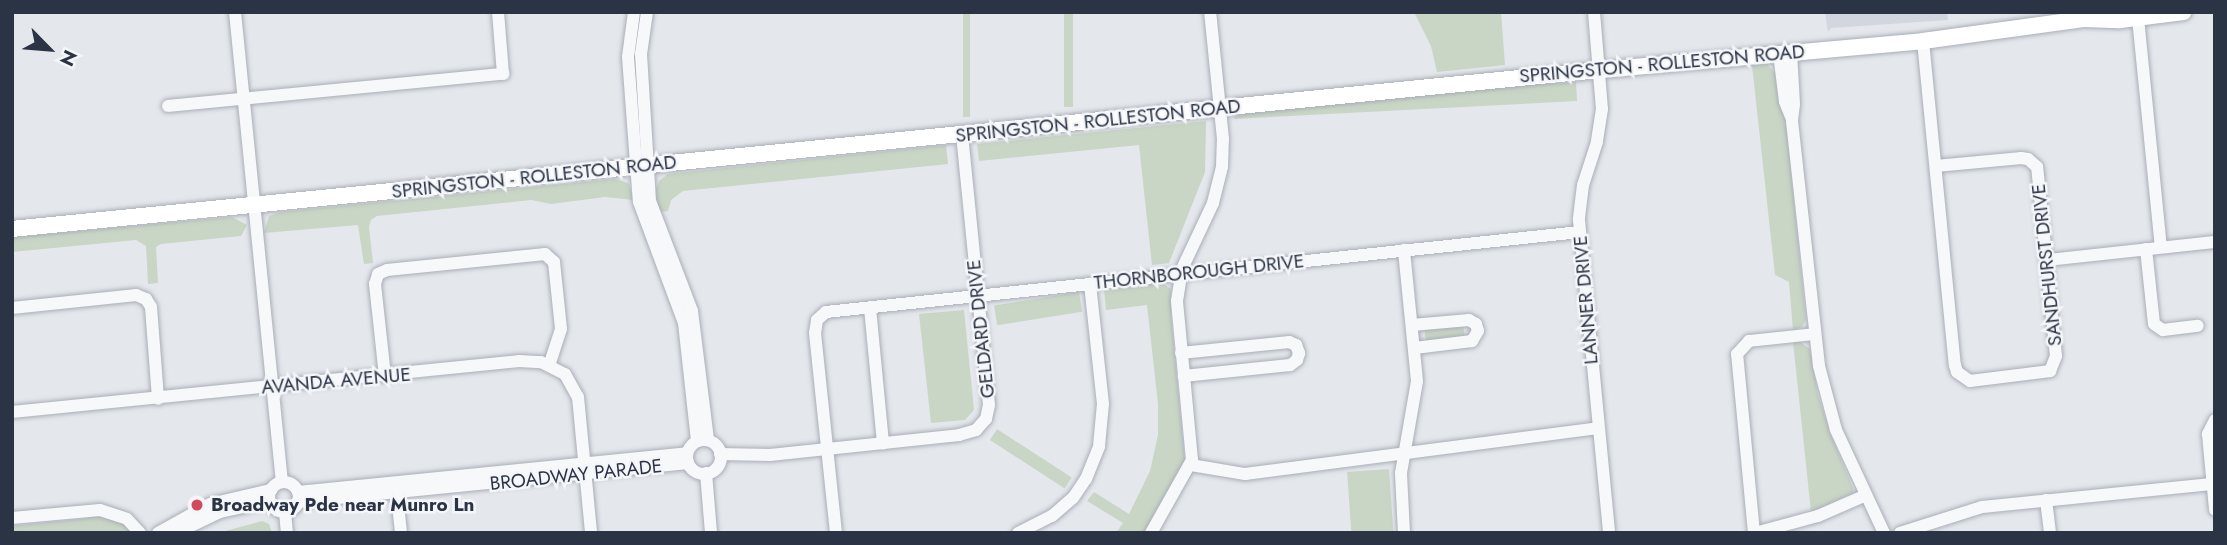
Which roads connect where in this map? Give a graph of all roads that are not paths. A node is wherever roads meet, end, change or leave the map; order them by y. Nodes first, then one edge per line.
1 (235, 12) edge
2 (498, 12) edge
3 (634, 12) edge
4 (648, 12) edge
5 (1210, 12) edge
6 (1594, 12) edge
7 (2183, 12) edge
8 (2082, 16) edge
9 (2138, 18) junction
10 (1923, 41) junction
11 (1785, 52) junction
12 (1600, 70) junction
13 (244, 99) junction
14 (167, 106) dead end
15 (1220, 108) junction
16 (962, 134) junction
17 (642, 166) junction
18 (1936, 166) junction
19 (254, 205) junction
20 (12, 229) edge
21 (1579, 232) junction
22 (2215, 242) edge
23 (2161, 247) junction
24 (2146, 249) junction
25 (1404, 250) junction
26 (2048, 260) junction
27 (1180, 275) junction
28 (1090, 284) junction
29 (978, 296) junction
30 (12, 308) edge
31 (870, 308) junction
32 (1412, 325) junction
33 (2198, 326) dead end
34 (1815, 334) junction
35 (1249, 346) junction
36 (1414, 348) junction
37 (1181, 353) junction
38 (549, 365) junction
39 (1252, 369) junction
40 (385, 376) junction
41 (1184, 376) junction
42 (273, 386) junction
43 (158, 399) junction
44 (12, 412) edge
45 (2215, 421) edge
46 (1598, 428) junction
47 (703, 441) junction
48 (883, 443) junction
49 (827, 449) junction
50 (1405, 453) junction
51 (720, 454) junction
52 (688, 458) junction
53 (1191, 465) junction
54 (585, 468) junction
55 (706, 473) junction
56 (282, 482) junction
57 (2212, 484) junction
58 (396, 487) junction
59 (270, 495) junction
60 (1866, 495) junction
61 (298, 497) junction
62 (2046, 500) junction
63 (2215, 510) edge
64 (285, 512) junction
65 (12, 518) edge
66 (140, 533) edge
67 (158, 533) edge
68 (176, 533) edge
69 (287, 533) edge
70 (401, 533) edge
71 (592, 533) edge
72 (711, 533) edge
73 (836, 533) edge
74 (1018, 533) edge
75 (1151, 533) edge
76 (1404, 533) edge
77 (1609, 533) edge
78 (1755, 533) edge
79 (1884, 533) edge
80 (1900, 533) edge
81 (2050, 533) edge

1 - 13 street
2 - 13 street
3 - 17 street
4 - 17 street
5 - 15 street
6 - 12 street, LANNER DRIVE
7 - 9 main road, SPRINGSTON - ROLLESTON ROAD
8 - 9 main road, SPRINGSTON - ROLLESTON ROAD
8 - 10 main road, SPRINGSTON - ROLLESTON ROAD
9 - 23 street
10 - 11 main road, SPRINGSTON - ROLLESTON ROAD
10 - 18 street, SANDHURST DRIVE
11 - 12 main road, SPRINGSTON - ROLLESTON ROAD
11 - 34 street
12 - 15 main road, SPRINGSTON - ROLLESTON ROAD
12 - 21 street, LANNER DRIVE
13 - 14 street
13 - 19 street
15 - 16 main road, SPRINGSTON - ROLLESTON ROAD
15 - 27 street
16 - 17 main road, SPRINGSTON - ROLLESTON ROAD
16 - 29 street, GELDARD DRIVE
17 - 19 main road, SPRINGSTON - ROLLESTON ROAD
17 - 47 street
18 - 26 street, SANDHURST DRIVE
18 - 26 street, SANDHURST DRIVE
19 - 20 main road, SPRINGSTON - ROLLESTON ROAD
19 - 42 street
21 - 25 street, THORNBOROUGH DRIVE
21 - 46 street, LANNER DRIVE
22 - 23 street
23 - 24 street
24 - 26 street
24 - 33 street
25 - 27 street, THORNBOROUGH DRIVE
25 - 32 street
27 - 28 street, THORNBOROUGH DRIVE
27 - 37 street
28 - 29 street, THORNBOROUGH DRIVE
28 - 74 street
29 - 31 street, THORNBOROUGH DRIVE
29 - 48 street, GELDARD DRIVE
30 - 43 street
31 - 48 street
31 - 49 street, THORNBOROUGH DRIVE
32 - 36 street
32 - 36 street
34 - 60 street
34 - 78 street
35 - 37 street
35 - 39 street
35 - 39 street
36 - 50 street
37 - 41 street
38 - 40 street, AVANDA AVENUE
38 - 40 street
38 - 54 street
39 - 41 street
40 - 42 street, AVANDA AVENUE
41 - 53 street
42 - 43 street, AVANDA AVENUE
42 - 56 street
43 - 44 street, AVANDA AVENUE
45 - 57 street
46 - 50 street
46 - 77 street, LANNER DRIVE
47 - 51 street
47 - 52 street
48 - 49 street, GELDARD DRIVE
49 - 51 street, GELDARD DRIVE
49 - 73 street
50 - 53 street
50 - 76 street
51 - 55 street
52 - 54 street, BROADWAY PARADE
52 - 55 street
53 - 75 street
54 - 58 street, BROADWAY PARADE
54 - 71 street
55 - 72 street
56 - 59 street
56 - 61 street
57 - 62 street
57 - 63 street
58 - 61 street, BROADWAY PARADE
58 - 70 street
59 - 64 street
59 - 67 street
59 - 68 street
60 - 78 street
60 - 79 street
61 - 64 street
62 - 80 street
62 - 81 street
64 - 69 street
65 - 66 street

